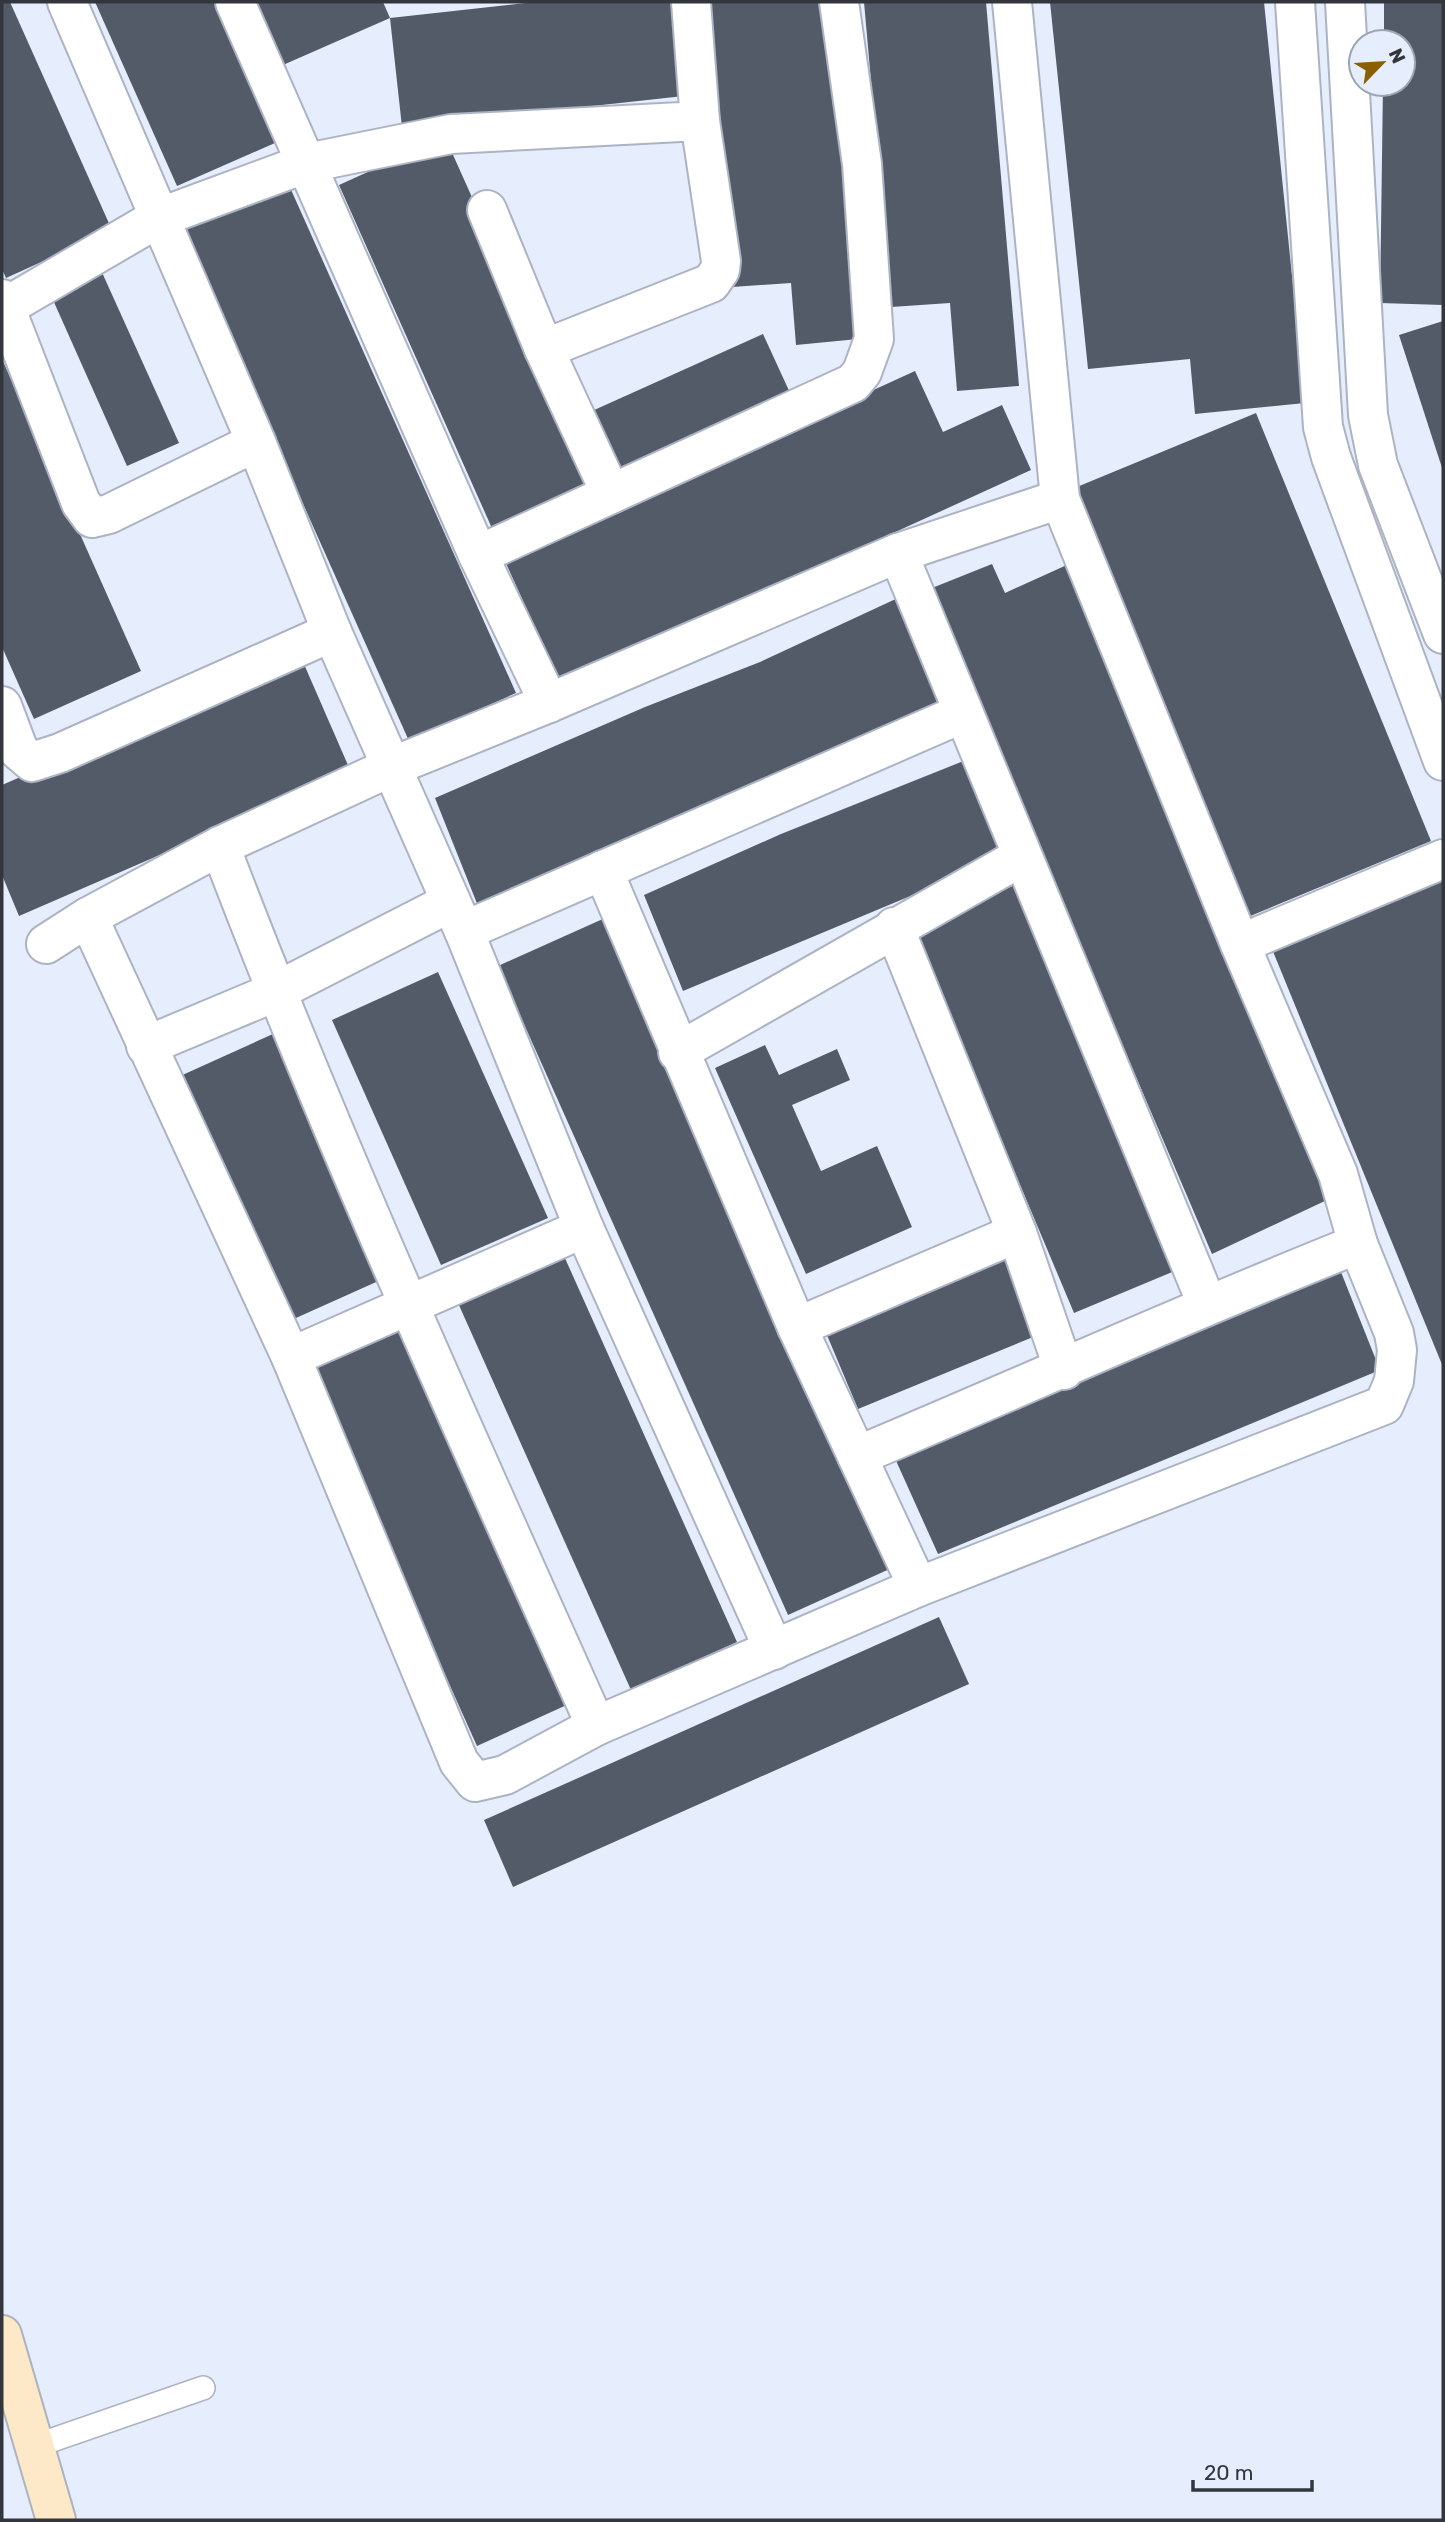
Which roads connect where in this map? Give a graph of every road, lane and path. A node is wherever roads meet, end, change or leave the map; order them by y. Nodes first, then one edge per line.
1 (67, 2) edge
2 (235, 2) edge
3 (691, 2) edge
4 (839, 2) edge
5 (1012, 2) edge
6 (1295, 2) edge
7 (1345, 2) edge
8 (699, 121) junction
9 (307, 163) junction
10 (487, 210) dead end
11 (158, 218) junction
12 (3, 305) edge
13 (544, 349) junction
14 (256, 442) junction
15 (611, 494) junction
16 (1060, 499) junction
17 (898, 553) junction
18 (478, 555) junction
19 (332, 632) junction
20 (1443, 634) edge
21 (549, 703) junction
22 (2, 706) edge
23 (963, 713) junction
24 (1443, 761) edge
25 (391, 767) junction
26 (220, 846) junction
27 (1021, 857) junction
28 (1443, 859) edge
29 (603, 870) junction
30 (88, 917) junction
31 (458, 917) junction
32 (894, 927) junction
33 (46, 944) dead end
34 (1240, 944) junction
35 (275, 992) junction
36 (146, 1046) junction
37 (678, 1052) junction
38 (584, 1228) junction
39 (1017, 1233) junction
40 (1358, 1244) junction
41 (408, 1304) junction
42 (1207, 1304) junction
43 (797, 1327) junction
44 (291, 1357) junction
45 (1064, 1370) junction
46 (857, 1456) junction
47 (918, 1587) junction
48 (774, 1650) junction
49 (596, 1726) junction
50 (2, 2335) edge
51 (203, 2388) dead end
52 (35, 2446) junction
53 (56, 2520) edge

1 - 11 street
2 - 9 street
3 - 8 street
4 - 15 street
5 - 16 street
6 - 24 street
7 - 20 street
8 - 9 street
8 - 13 street
9 - 11 street
9 - 18 street
10 - 13 street
11 - 12 street
11 - 14 street
12 - 14 street
13 - 15 street
14 - 19 street
15 - 18 street
16 - 17 street
16 - 34 street
17 - 21 street
17 - 23 street
18 - 21 street
19 - 22 street
19 - 25 street
21 - 25 street
23 - 27 street
23 - 29 street
25 - 26 street
25 - 31 street
26 - 30 street
26 - 35 street
27 - 32 street
27 - 42 street
28 - 34 street
29 - 31 street
29 - 37 street
30 - 33 street
30 - 36 street
31 - 35 street
31 - 38 street
32 - 37 street
32 - 39 street
34 - 40 street
35 - 36 street
35 - 41 street
36 - 44 street
37 - 43 street
38 - 41 street
38 - 48 street
39 - 43 street
39 - 45 street
40 - 42 street
40 - 47 street
41 - 44 street
41 - 49 street
42 - 45 street
43 - 46 street
44 - 49 street
45 - 46 street
46 - 47 street
47 - 48 street
48 - 49 street
50 - 52 main road
51 - 52 lane
52 - 53 main road

